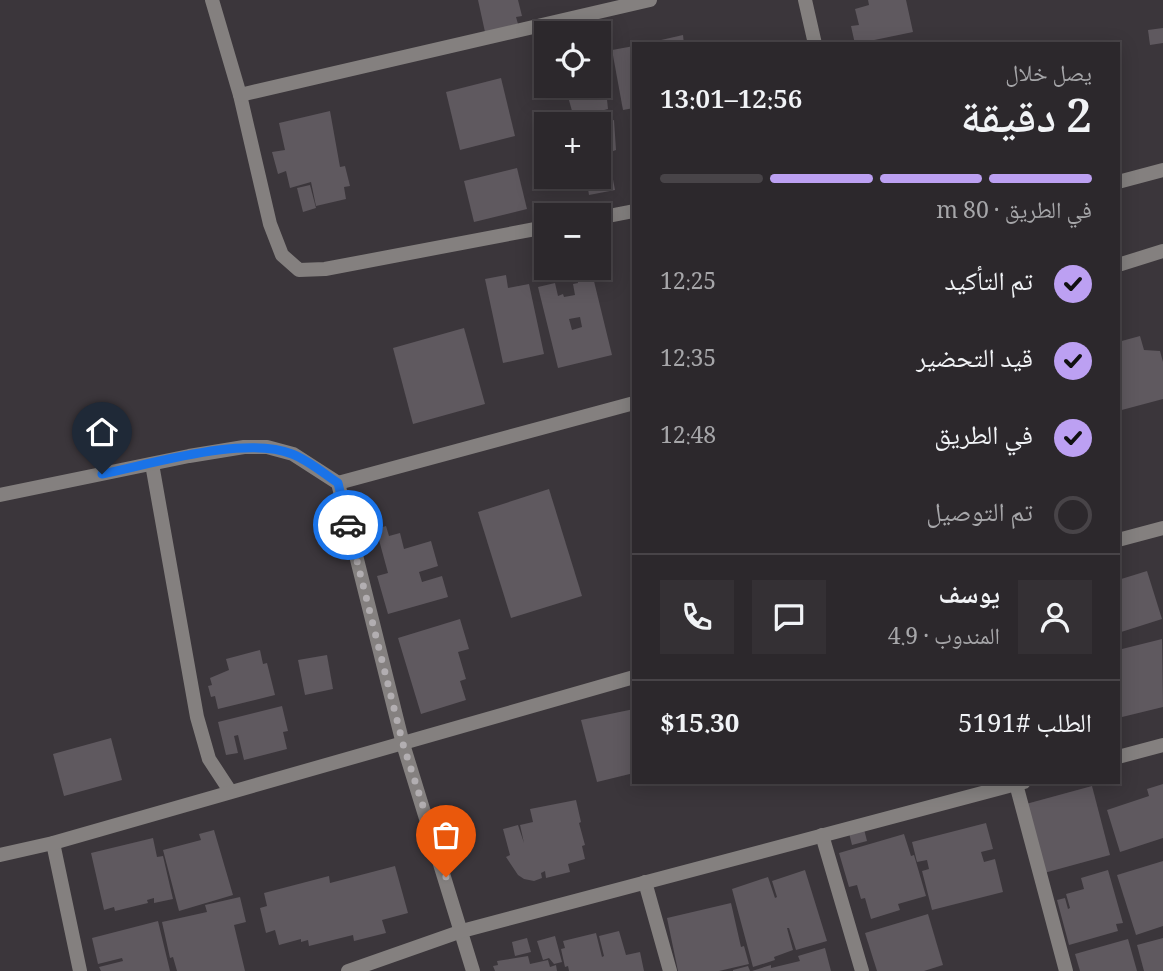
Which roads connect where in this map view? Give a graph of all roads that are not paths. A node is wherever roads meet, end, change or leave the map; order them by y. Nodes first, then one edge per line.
1 (212, 0) edge
2 (650, 0) edge
3 (805, 0) edge
4 (815, 42) edge
5 (240, 95) junction
6 (1163, 170) edge
7 (1120, 181) edge
8 (632, 211) edge
9 (611, 215) edge
10 (534, 229) edge
11 (1163, 251) edge
12 (1120, 264) edge
13 (632, 405) edge
14 (152, 464) junction
15 (338, 483) junction
16 (0, 495) edge
17 (1163, 528) edge
18 (1120, 539) edge
19 (632, 678) edge
20 (403, 744) junction
21 (1163, 745) edge
22 (1120, 756) edge
23 (1016, 784) edge
24 (1020, 784) edge
25 (230, 792) junction
26 (822, 835) junction
27 (53, 843) junction
28 (0, 855) edge
29 (645, 883) junction
30 (462, 930) junction
31 (80, 971) edge
32 (348, 971) edge
33 (473, 971) edge
34 (670, 971) edge
35 (862, 971) edge
36 (1066, 971) edge

1 - 5 street
2 - 5 street
3 - 4 street
5 - 10 street
6 - 7 street
8 - 9 street
11 - 12 street
13 - 15 street
14 - 15 street
14 - 16 street
14 - 25 street
15 - 20 street
17 - 18 street
19 - 20 street
20 - 25 street
20 - 30 street
21 - 22 street
23 - 26 street
24 - 36 street
25 - 27 street
26 - 29 street
26 - 35 street
27 - 28 street
27 - 31 street
29 - 30 street
29 - 34 street
30 - 32 street
30 - 33 street

